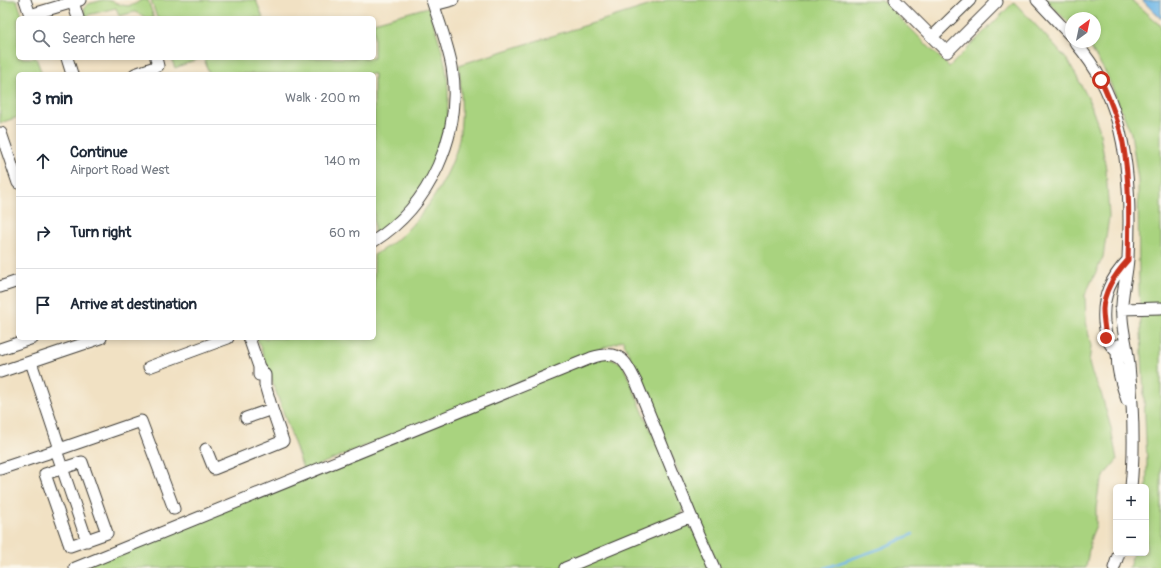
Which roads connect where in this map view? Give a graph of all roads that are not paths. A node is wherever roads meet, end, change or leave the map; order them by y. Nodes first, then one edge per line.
1 (25, 0) edge
2 (453, 0) edge
3 (895, 0) edge
4 (970, 0) edge
5 (996, 0) edge
6 (1037, 0) edge
7 (77, 1) edge
8 (433, 3) edge
9 (30, 16) edge
10 (33, 16) edge
11 (78, 16) edge
12 (1065, 30) edge
13 (932, 37) junction
14 (1080, 48) edge
15 (68, 60) edge
16 (156, 60) edge
17 (71, 72) edge
18 (141, 72) edge
19 (1, 133) dead end
20 (16, 177) edge
21 (376, 240) edge
22 (1128, 260) junction
23 (16, 282) edge
24 (0, 287) edge
25 (1161, 308) edge
26 (1122, 314) junction
27 (27, 340) edge
28 (86, 340) edge
29 (223, 340) edge
30 (250, 340) edge
31 (73, 342) edge
32 (0, 349) edge
33 (1117, 352) junction
34 (31, 362) junction
35 (149, 367) dead end
36 (0, 372) edge
37 (272, 410) junction
38 (1132, 416) junction
39 (246, 418) dead end
40 (206, 449) dead end
41 (58, 450) junction
42 (62, 468) junction
43 (0, 469) edge
44 (1131, 484) edge
45 (174, 509) dead end
46 (691, 516) junction
47 (87, 541) junction
48 (1118, 556) edge
49 (75, 568) edge
50 (565, 568) edge
51 (714, 568) edge
52 (1114, 568) edge

1 - 9 street
2 - 8 street
3 - 13 street
4 - 13 street
5 - 13 street
6 - 12 street
7 - 10 street
7 - 11 street
8 - 21 street
14 - 22 street
15 - 17 street
16 - 18 street
19 - 20 street
22 - 26 street
22 - 33 street
23 - 24 street
25 - 26 street
26 - 33 street
26 - 38 street
27 - 32 street
28 - 31 street
29 - 35 street
30 - 37 street
31 - 34 street
33 - 38 street
34 - 36 street
34 - 41 street
37 - 39 street
37 - 40 street
38 - 44 street
41 - 42 street
41 - 43 street
41 - 45 street
42 - 47 street
42 - 47 street
42 - 47 street
46 - 49 street
46 - 50 street
46 - 51 street
48 - 52 street

